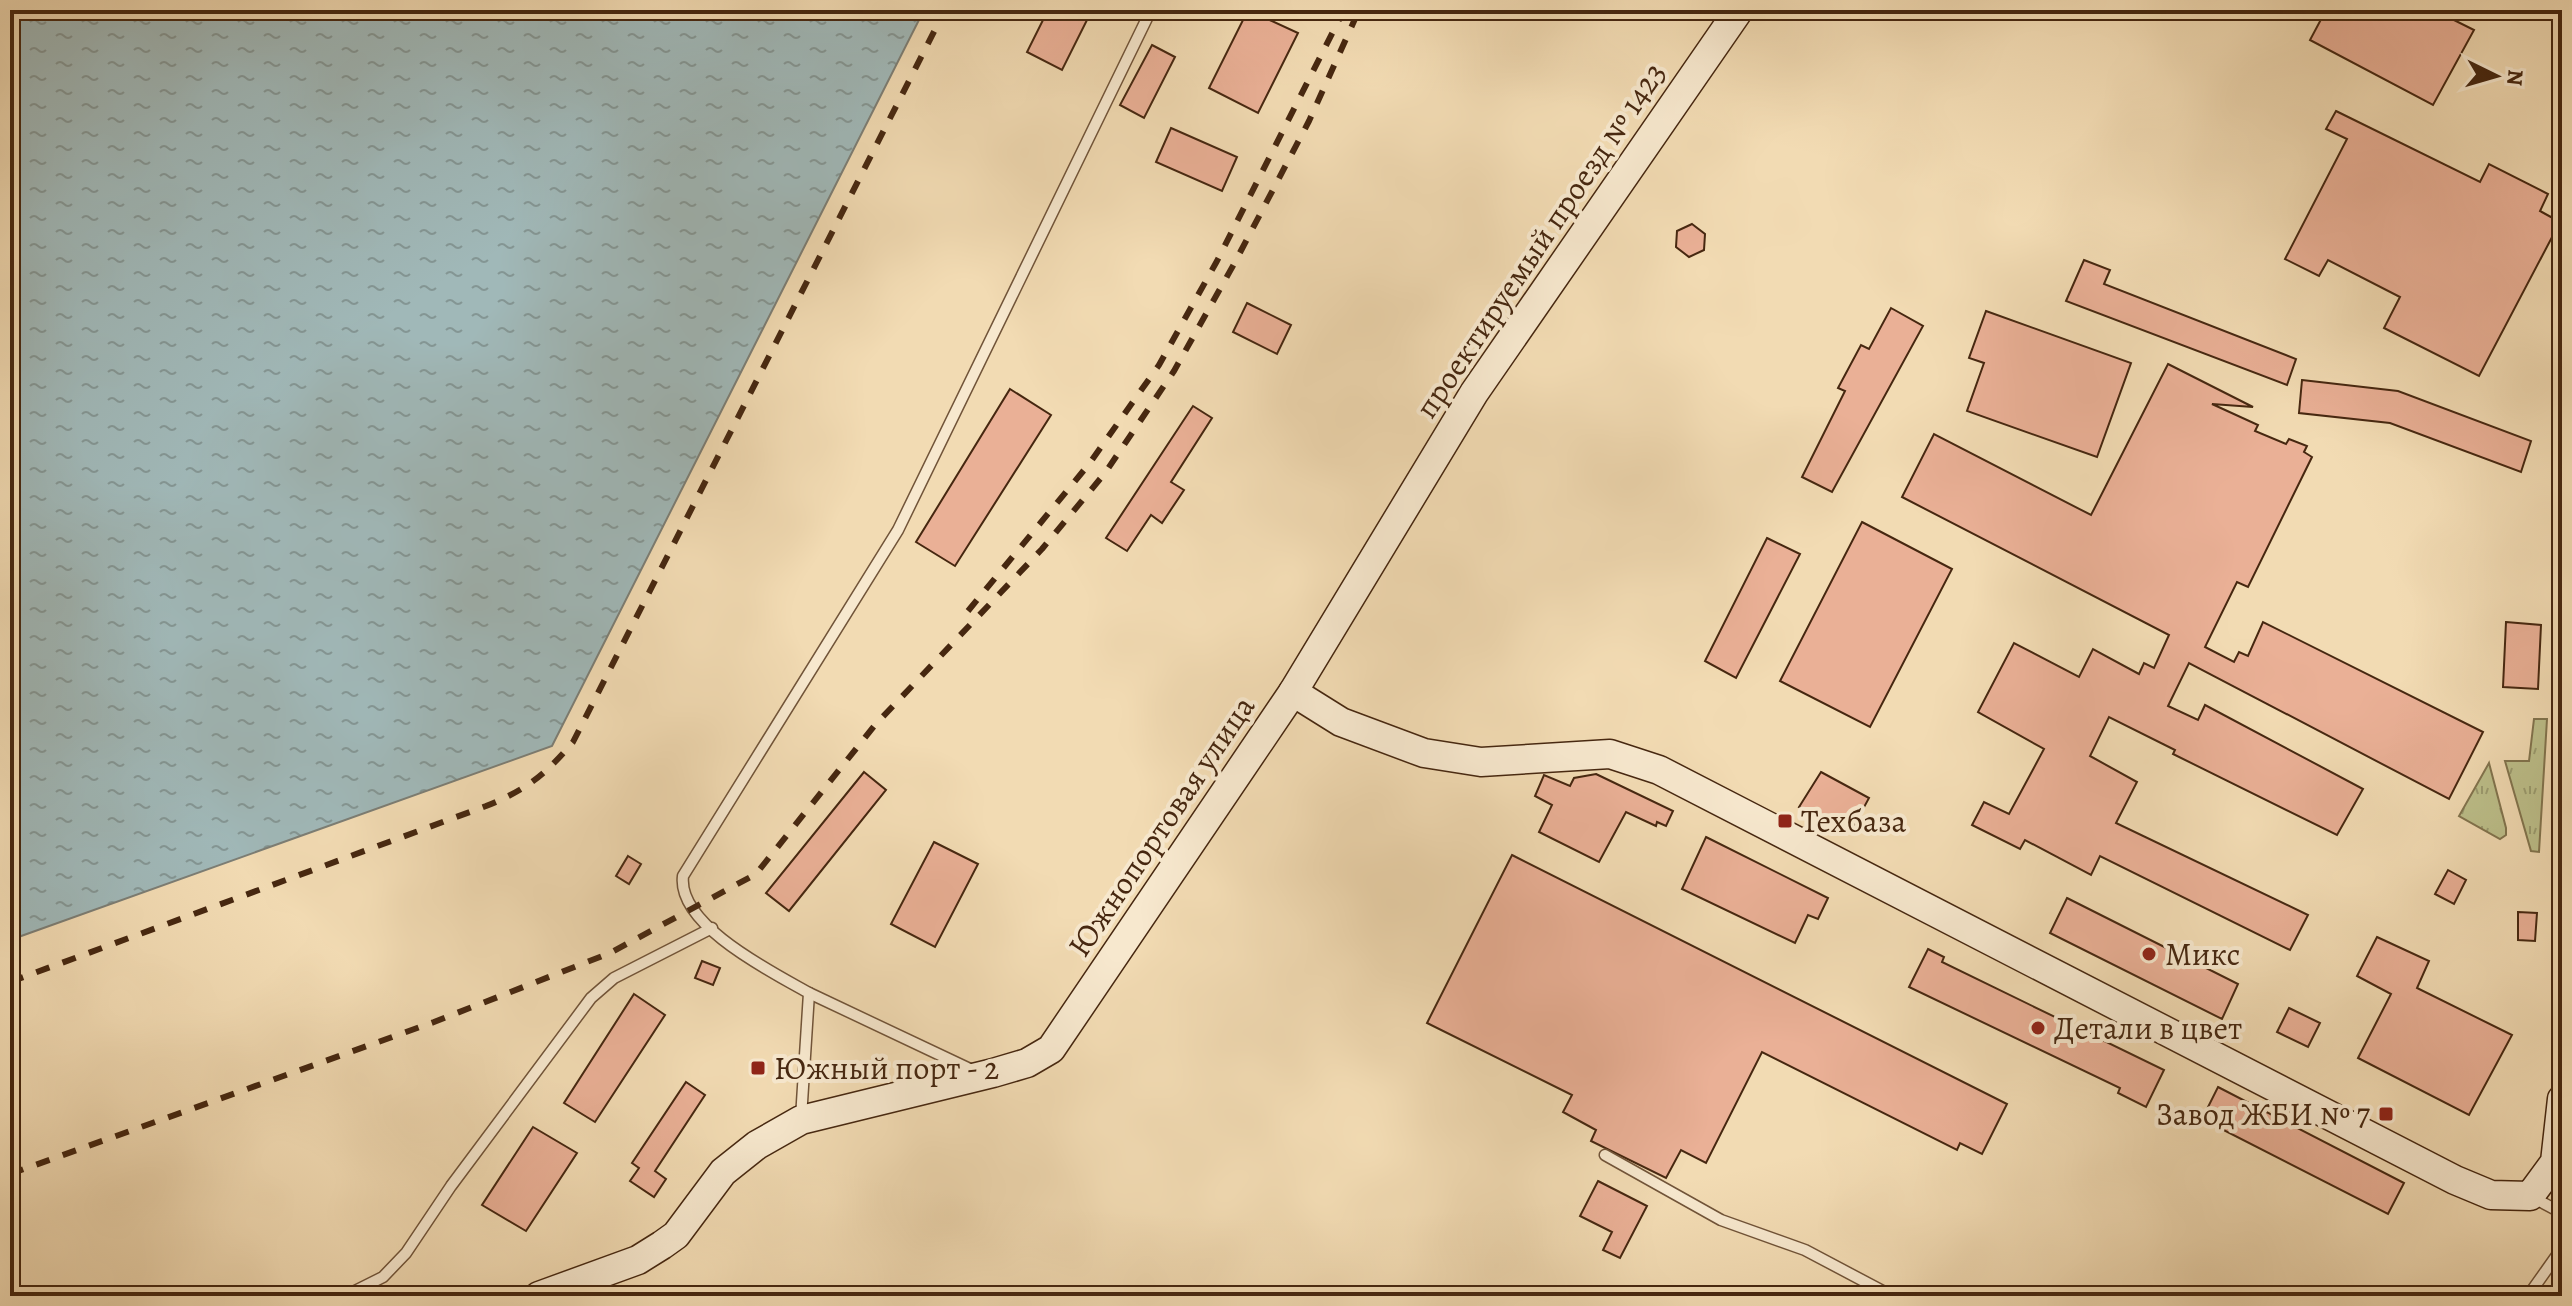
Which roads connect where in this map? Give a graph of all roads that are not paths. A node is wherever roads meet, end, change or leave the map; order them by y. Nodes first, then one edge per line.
1 (1151, 10) edge
2 (1739, 10) edge
3 (1293, 692) junction
4 (712, 928) junction
5 (809, 993) junction
6 (983, 1075) junction
7 (2562, 1099) edge
8 (801, 1120) junction
9 (1605, 1155) dead end
10 (2530, 1196) junction
11 (2562, 1213) edge
12 (2562, 1248) edge
13 (345, 1296) edge
14 (539, 1296) edge
15 (1892, 1296) edge
16 (2528, 1296) edge

1 - 4 lane
2 - 3 main road, проектируемый проезд № 1423
3 - 6 main road, Южнопортовая улица
3 - 10 main road, Южнопортовая улица
4 - 5 lane
4 - 13 lane
5 - 6 lane
5 - 8 lane
6 - 8 main road, Южнопортовая улица
7 - 10 main road
8 - 14 main road, Южнопортовая улица
9 - 15 lane
10 - 11 lane
12 - 16 lane

